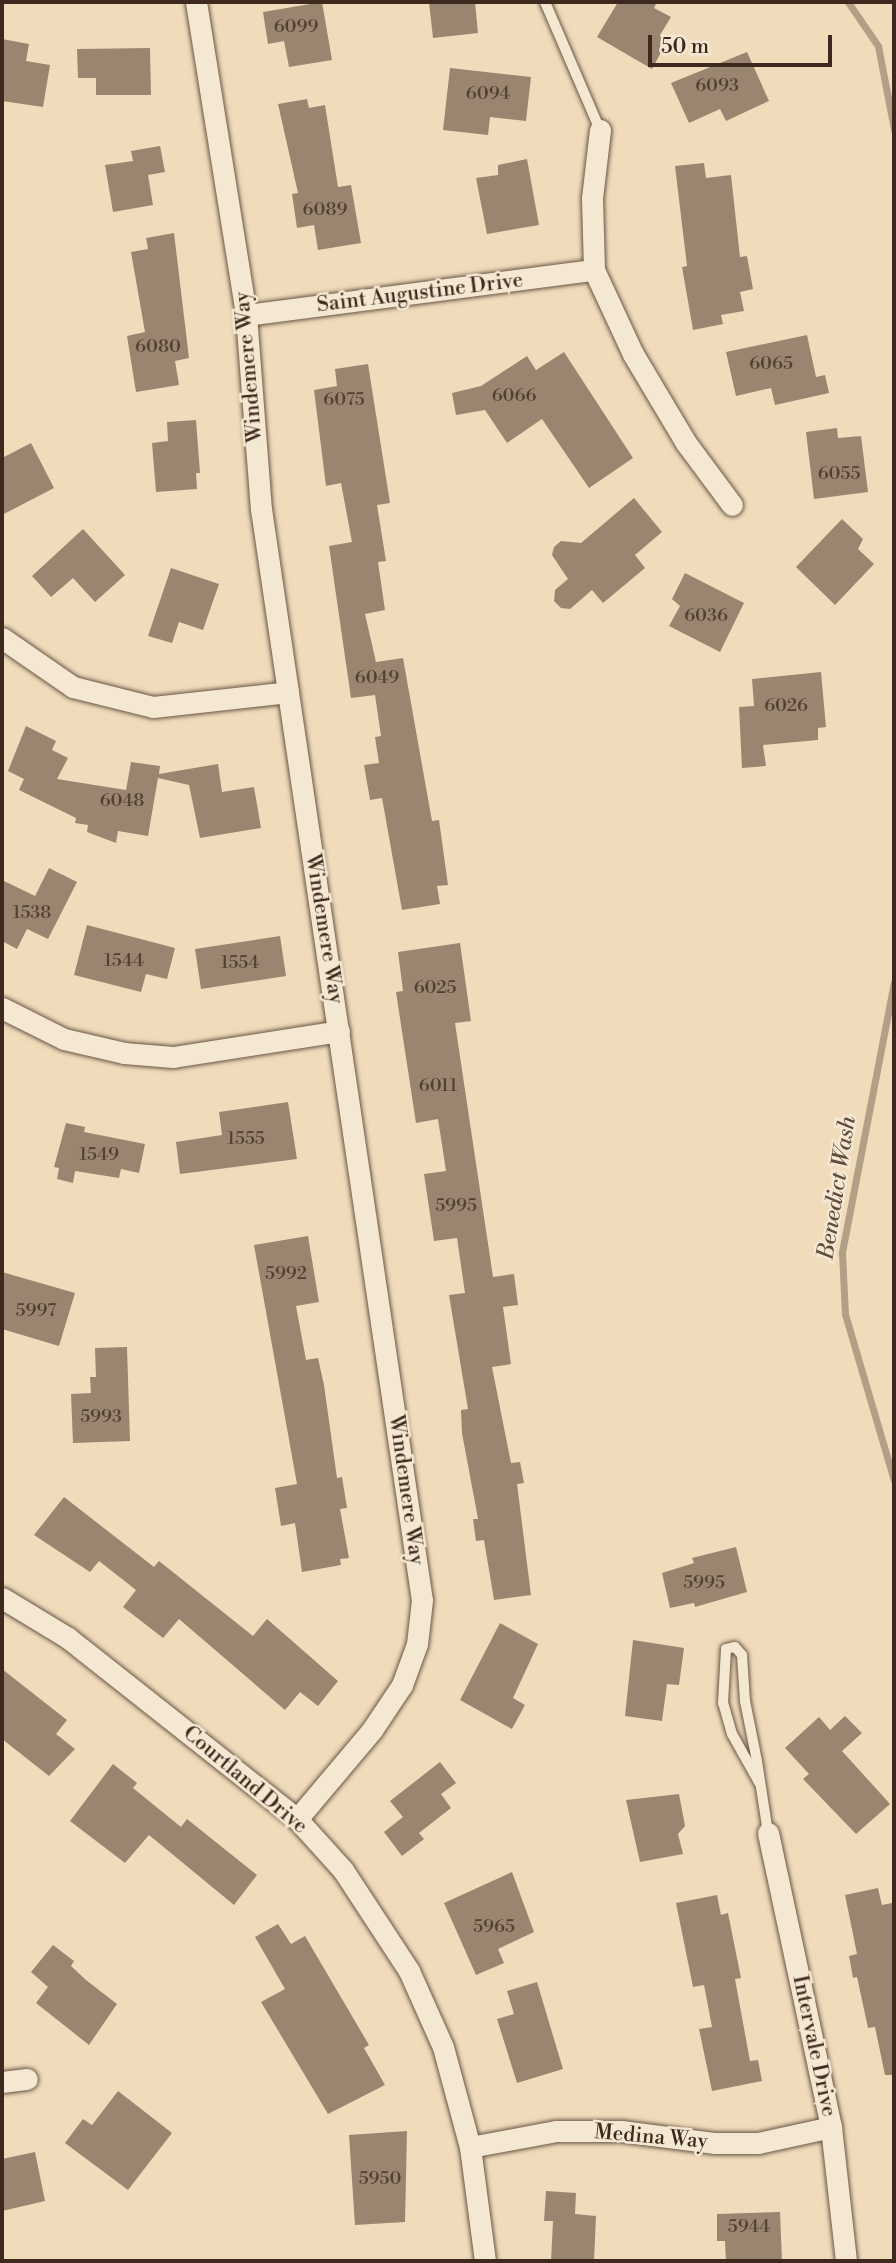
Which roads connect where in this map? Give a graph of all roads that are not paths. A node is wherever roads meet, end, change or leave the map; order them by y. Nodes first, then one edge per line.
1 (196, 2) edge
2 (545, 2) edge
3 (600, 130) joint
4 (594, 270) junction
5 (246, 315) junction
6 (732, 505) dead end
7 (2, 638) edge
8 (288, 692) junction
9 (2, 1008) edge
10 (339, 1031) junction
11 (2, 1598) edge
12 (760, 1784) junction
13 (297, 1819) junction
14 (768, 1833) joint
15 (27, 2079) dead end
16 (2, 2082) edge
17 (831, 2127) junction
18 (470, 2147) junction
19 (485, 2261) edge
20 (846, 2261) edge

1 - 5 street, Windemere Way
2 - 3 lane
3 - 4 street
4 - 5 street, Saint Augustine Drive
4 - 6 street
5 - 8 street, Windemere Way
7 - 8 street
8 - 10 street, Windemere Way
9 - 10 street
10 - 13 street, Windemere Way
11 - 13 street, Courtland Drive
12 - 12 lane
12 - 14 lane
13 - 18 street, Courtland Drive
14 - 17 street, Intervale Drive
15 - 16 street
17 - 18 street, Medina Way
17 - 20 street, Intervale Drive
18 - 19 street, Courtland Drive

